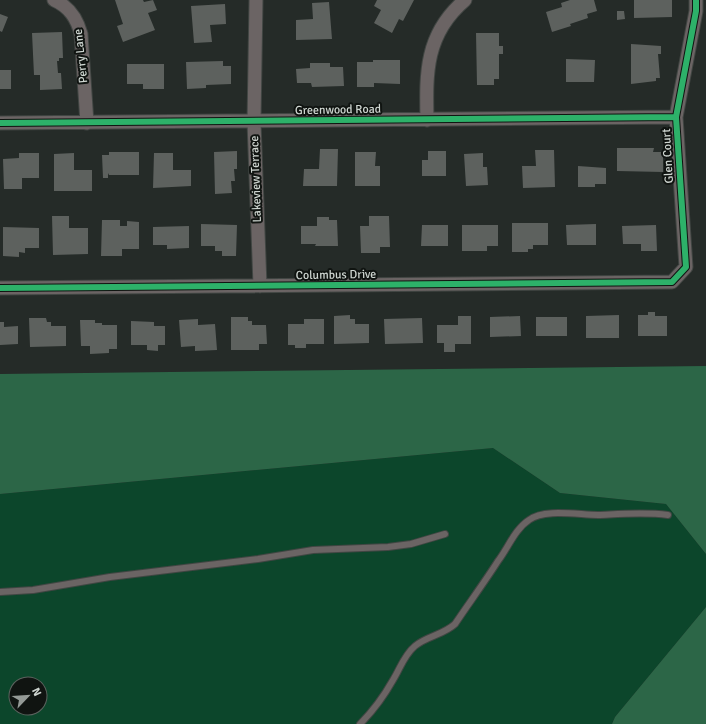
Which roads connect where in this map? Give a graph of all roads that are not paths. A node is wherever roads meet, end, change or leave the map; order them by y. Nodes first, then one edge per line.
1 (54, 0) edge
2 (256, 0) edge
3 (465, 0) edge
4 (696, 0) edge
5 (676, 118) junction
6 (427, 120) junction
7 (254, 122) junction
8 (0, 123) edge
9 (87, 123) junction
10 (672, 282) joint
11 (260, 286) junction
12 (0, 288) edge
13 (668, 515) dead end
14 (445, 534) dead end
15 (0, 592) edge
16 (360, 724) edge

1 - 9 street, Perry Lane
2 - 7 street, Lakeview Terrace
3 - 6 street
4 - 5 street, Glen Court
5 - 6 street, Greenwood Road
5 - 10 street, Glen Court
6 - 7 street, Greenwood Road
7 - 9 street, Greenwood Road
7 - 11 street, Lakeview Terrace
8 - 9 street, Greenwood Road
10 - 11 street, Columbus Drive
11 - 12 street, Columbus Drive
13 - 16 lane
14 - 15 lane

